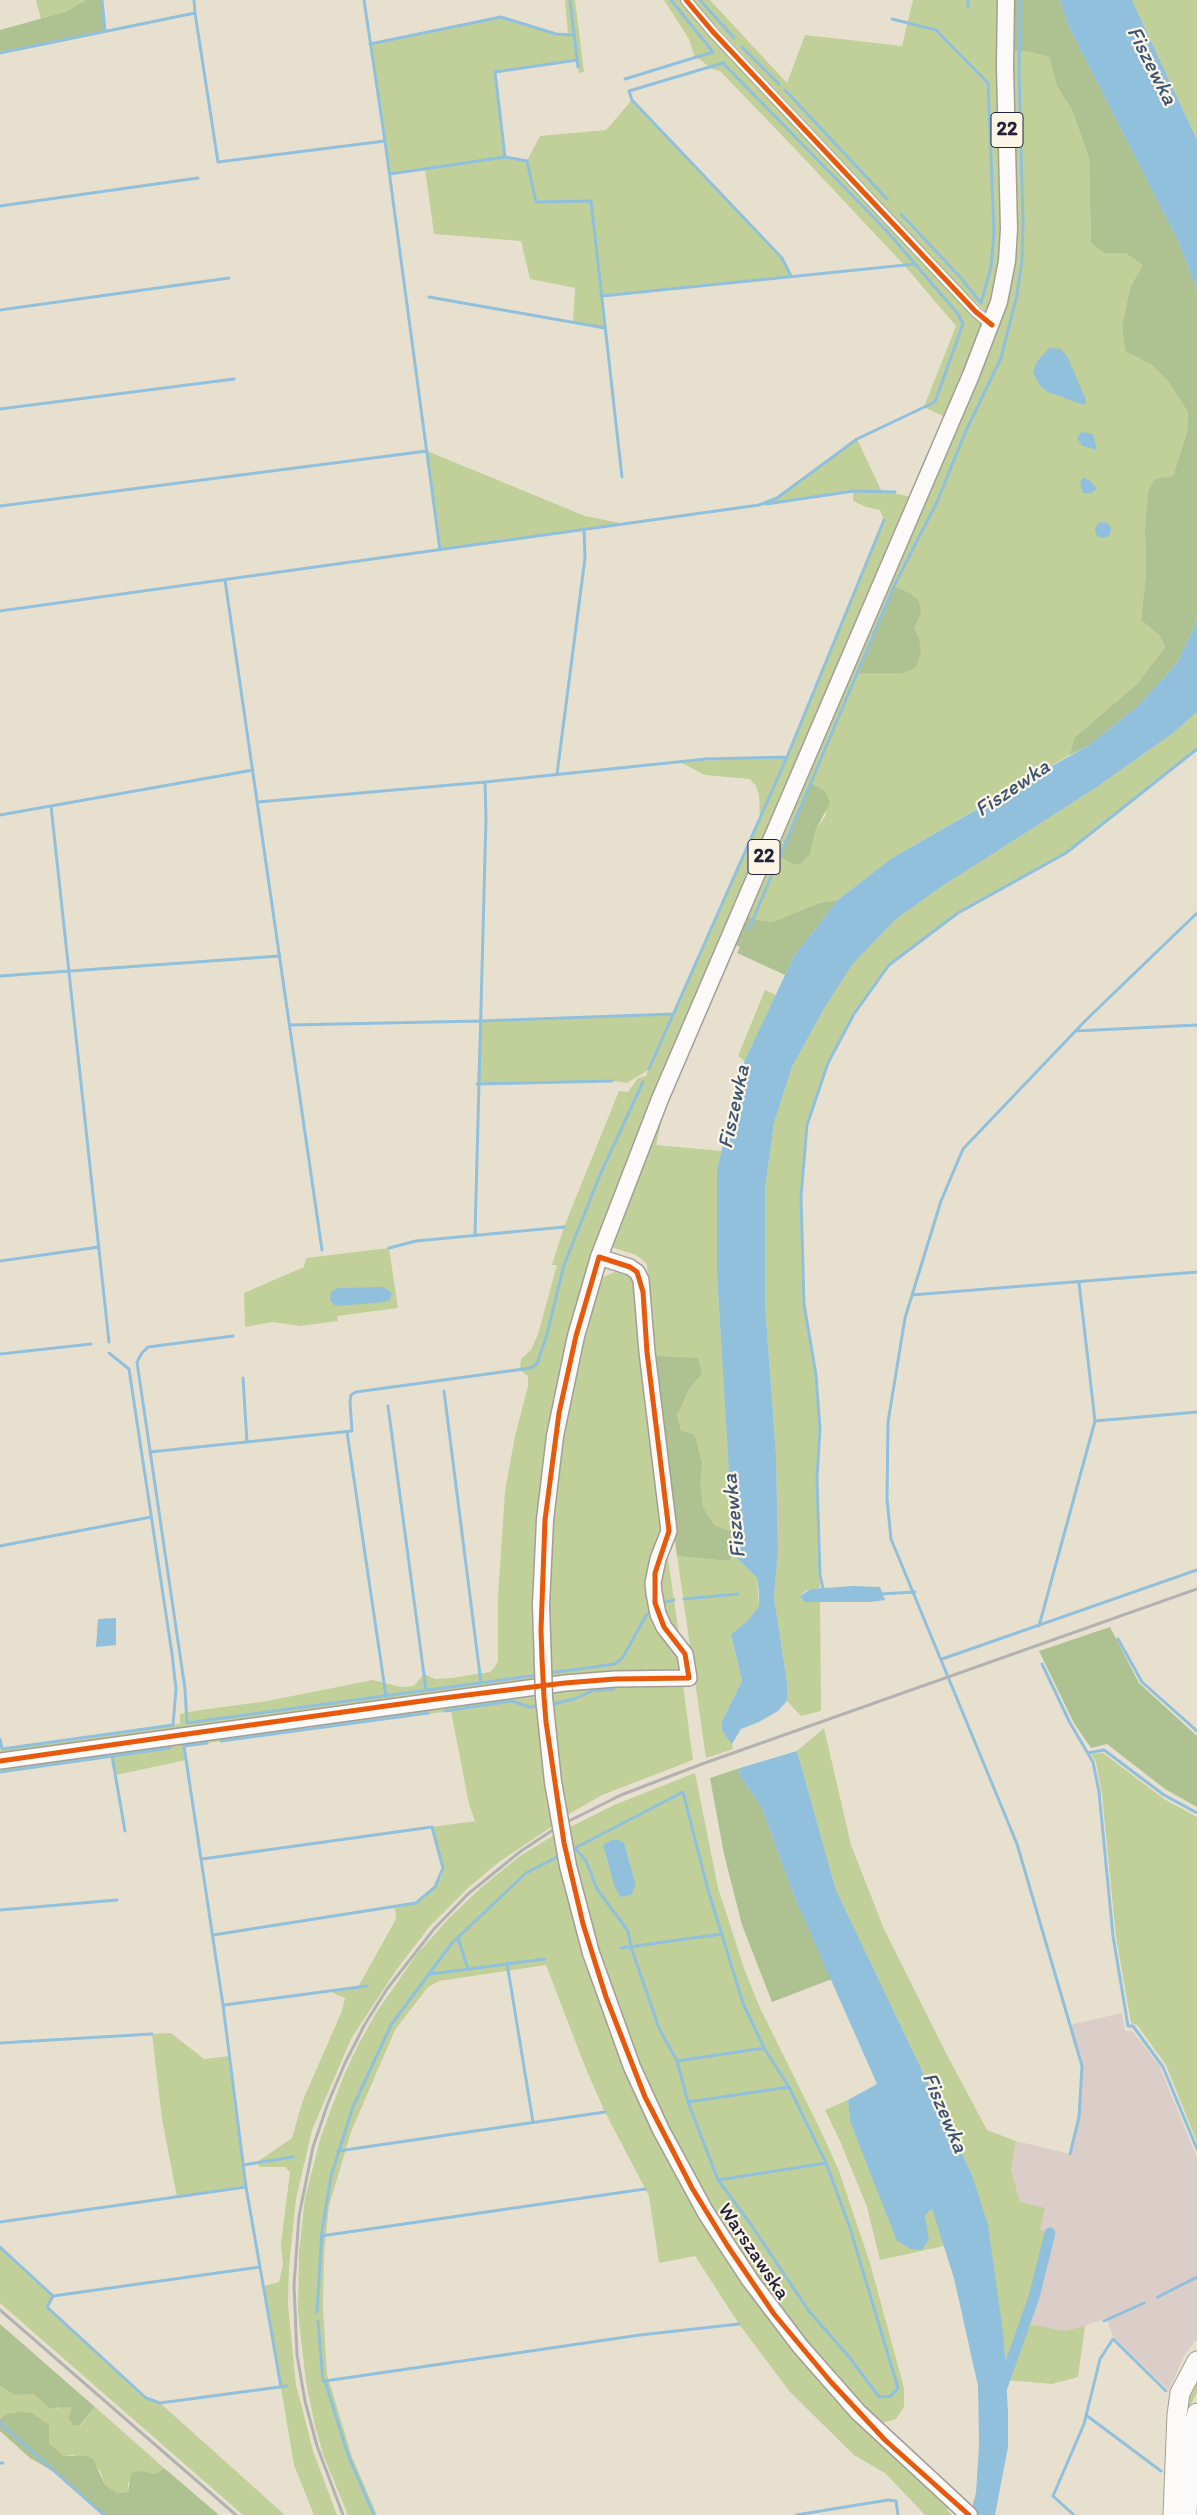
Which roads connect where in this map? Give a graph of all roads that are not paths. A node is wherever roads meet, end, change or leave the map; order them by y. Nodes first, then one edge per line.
1 (686, 0) edge
2 (1006, 0) edge
3 (992, 325) junction
4 (598, 1258) junction
5 (0, 1761) edge
6 (1197, 2360) edge
7 (1197, 2413) edge
8 (964, 2511) edge
9 (1173, 2515) edge
10 (1187, 2515) edge

1 - 3 street
2 - 3 main road, 22
3 - 4 main road, 22
4 - 5 street
4 - 8 main road, Warszawska / 22, bridge
6 - 9 highway
7 - 10 highway

